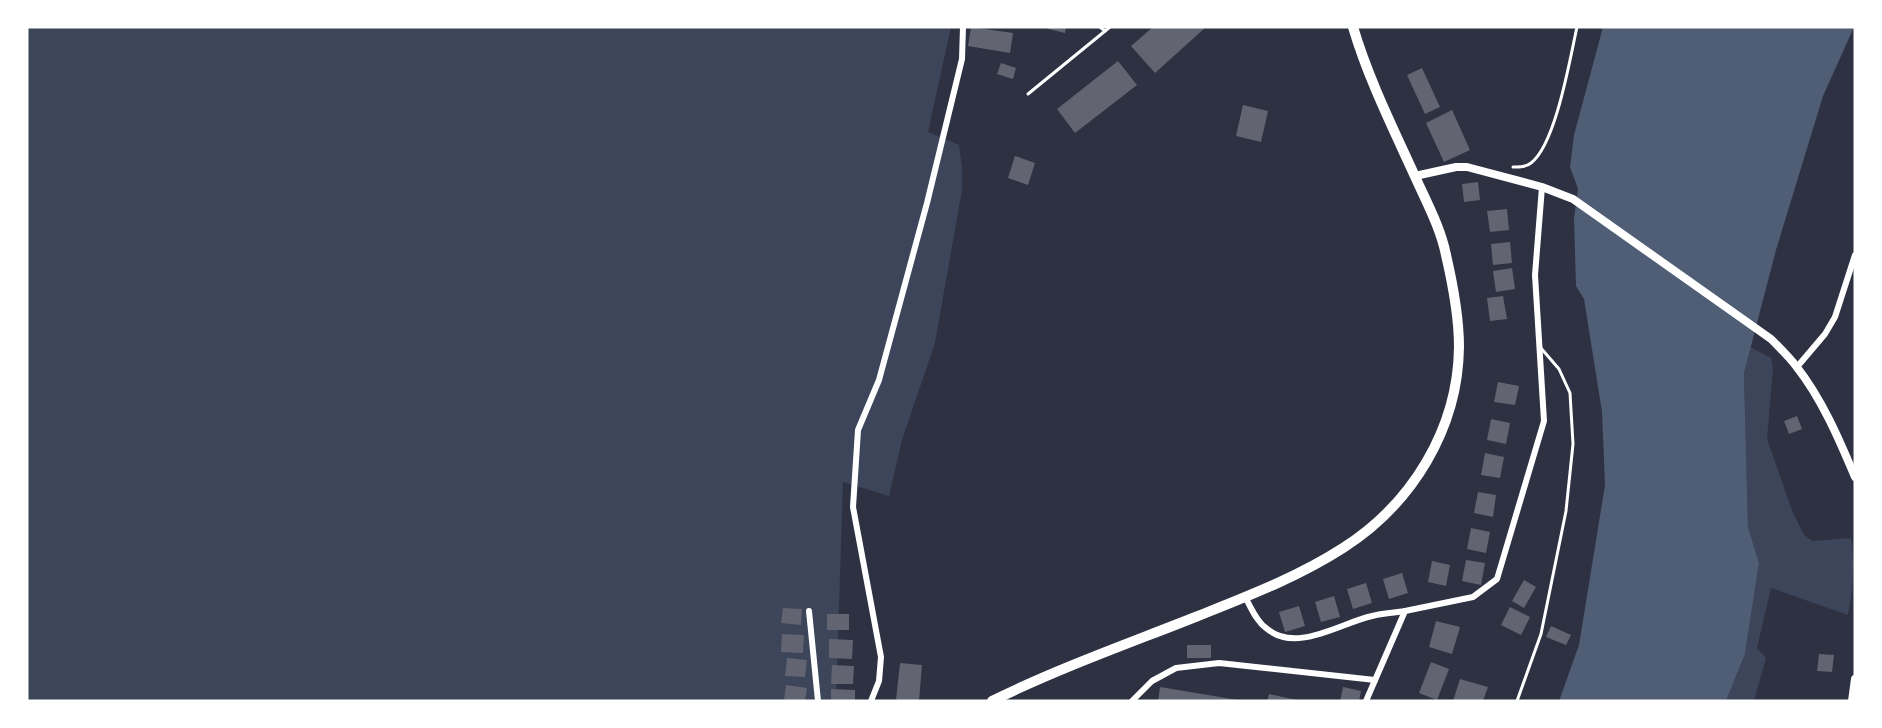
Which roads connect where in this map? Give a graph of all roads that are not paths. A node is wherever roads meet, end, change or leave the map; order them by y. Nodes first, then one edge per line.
1 (963, 27) edge
2 (1100, 27) edge
3 (1110, 27) edge
4 (1353, 27) edge
5 (1105, 31) junction
6 (1028, 94) dead end
7 (1415, 176) junction
8 (1542, 187) junction
9 (1855, 255) edge
10 (1540, 347) junction
11 (1797, 367) junction
12 (1855, 477) edge
13 (1245, 597) junction
14 (809, 611) dead end
15 (1405, 611) junction
16 (1855, 679) edge
17 (1375, 680) junction
18 (818, 701) edge
19 (871, 701) edge
20 (992, 701) edge
21 (1132, 701) edge
22 (1366, 701) edge
23 (1517, 701) edge
24 (1852, 701) edge

1 - 19 street
2 - 5 lane
3 - 5 lane
4 - 7 main road
5 - 6 lane
7 - 8 street
7 - 13 main road
8 - 10 street
8 - 11 street
9 - 11 street
10 - 15 street
10 - 23 lane
11 - 12 street
13 - 15 street
13 - 20 main road
14 - 18 street
15 - 17 street
16 - 24 street
17 - 21 street
17 - 22 street

